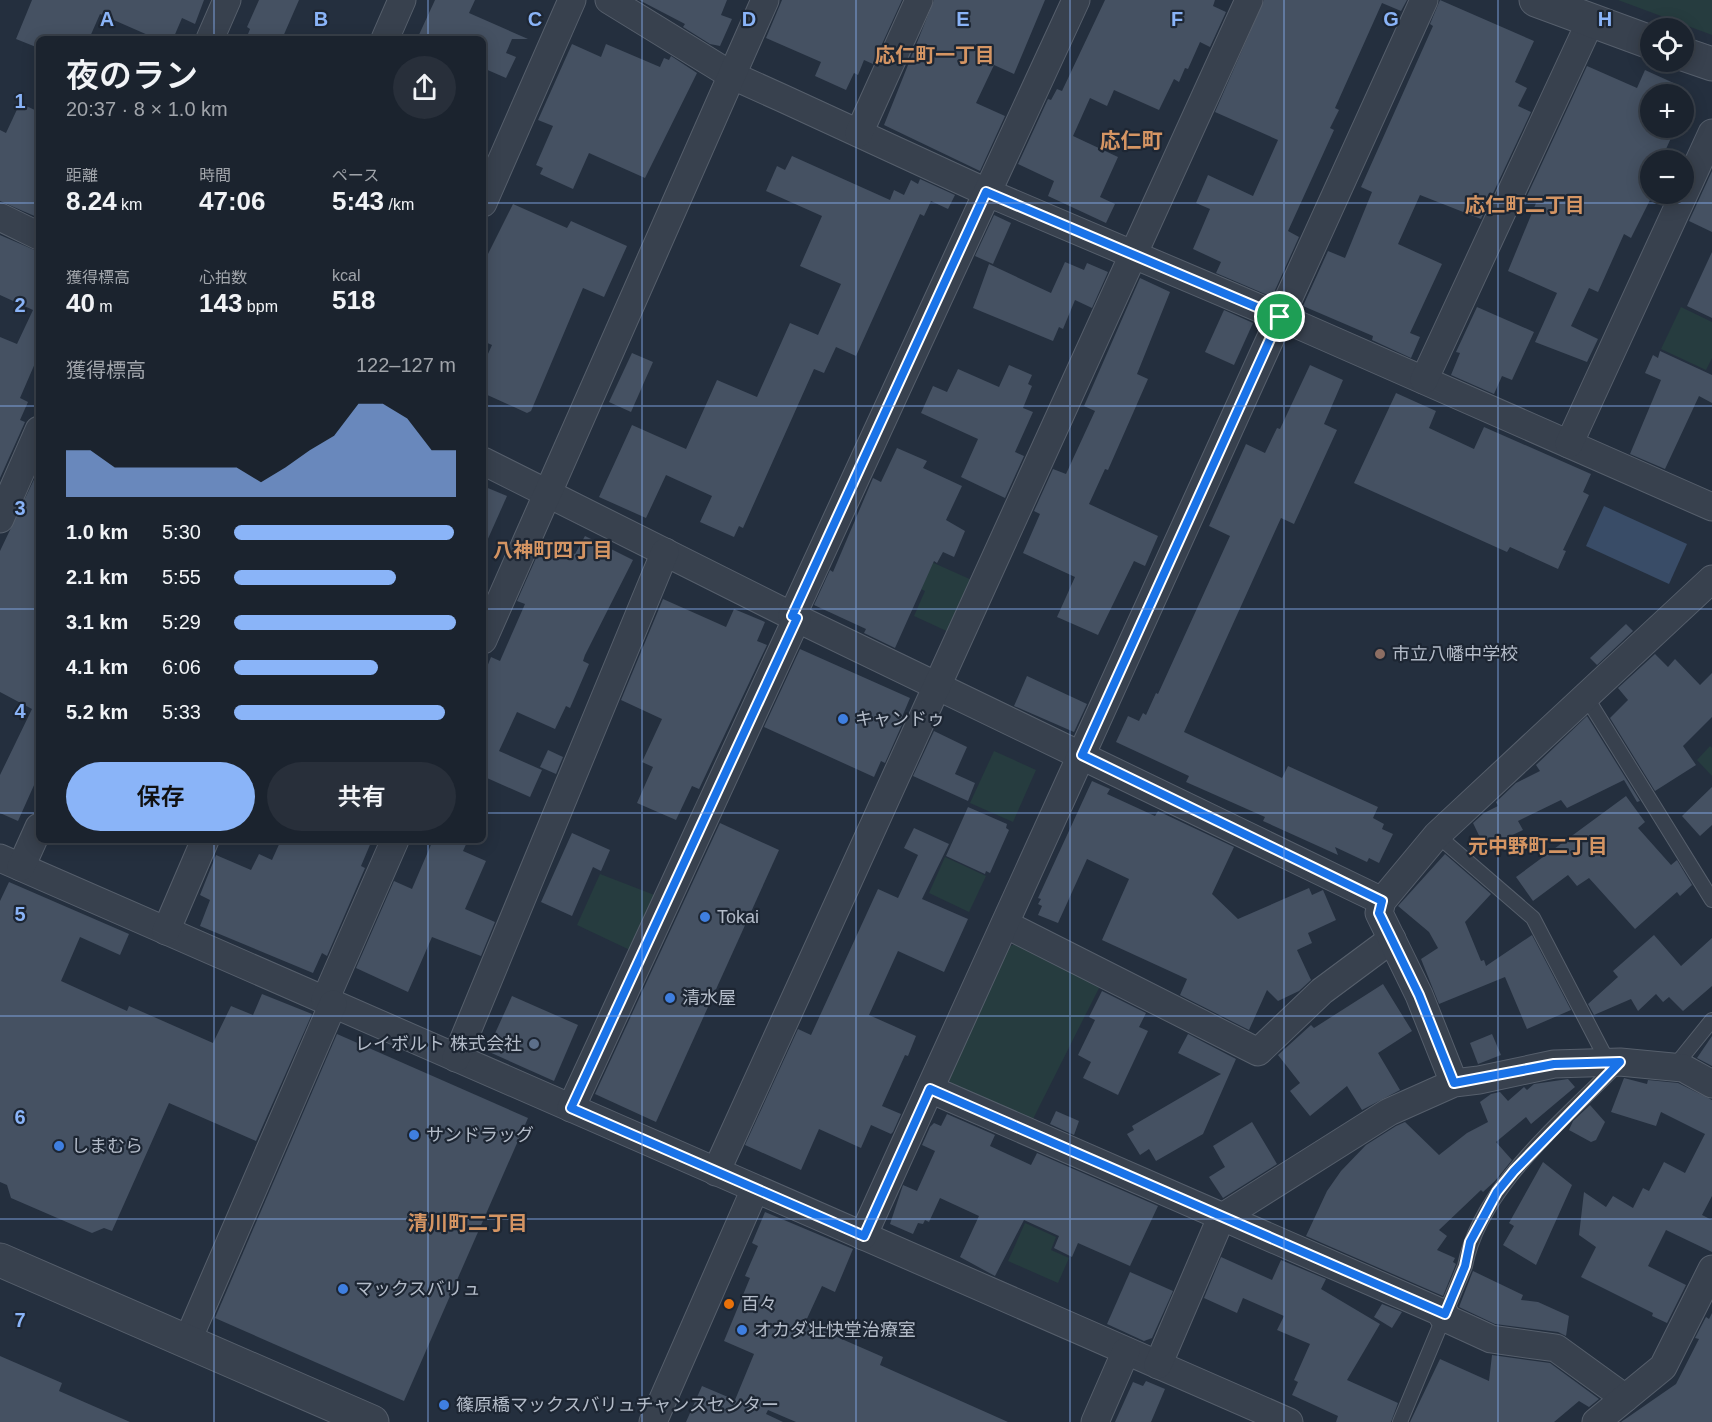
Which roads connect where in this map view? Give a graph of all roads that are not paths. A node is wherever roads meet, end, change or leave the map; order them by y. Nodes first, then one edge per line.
1 (227, 0) edge
2 (402, 0) edge
3 (572, 0) edge
4 (609, 0) edge
5 (765, 0) edge
6 (919, 0) edge
7 (1076, 0) edge
8 (1249, 0) edge
9 (1425, 0) edge
10 (1536, 0) edge
11 (1591, 20) junction
12 (211, 36) edge
13 (386, 36) edge
14 (1640, 38) edge
15 (1694, 58) edge
16 (1712, 64) edge
17 (731, 75) junction
18 (859, 133) junction
19 (1712, 133) edge
20 (986, 192) junction
21 (486, 196) edge
22 (0, 217) edge
23 (36, 235) edge
24 (1134, 255) junction
25 (1280, 317) junction
26 (1424, 380) junction
27 (36, 437) edge
28 (1569, 444) junction
29 (486, 463) edge
30 (547, 494) junction
31 (1712, 507) edge
32 (0, 519) edge
33 (665, 552) junction
34 (1712, 579) edge
35 (794, 617) junction
36 (486, 633) edge
37 (937, 686) junction
38 (1585, 695) junction
39 (1082, 755) junction
40 (36, 831) edge
41 (1437, 835) junction
42 (204, 843) edge
43 (394, 843) edge
44 (11, 863) edge
45 (1712, 900) edge
46 (1382, 901) junction
47 (1005, 924) junction
48 (166, 931) junction
49 (1392, 939) junction
50 (329, 1002) junction
51 (1712, 1020) edge
52 (456, 1058) junction
53 (1614, 1062) junction
54 (1674, 1068) junction
55 (1454, 1083) junction
56 (1712, 1084) edge
57 (930, 1089) junction
58 (571, 1108) junction
59 (716, 1172) junction
60 (755, 1189) junction
61 (1221, 1218) junction
62 (864, 1236) junction
63 (0, 1260) edge
64 (1712, 1269) edge
65 (1444, 1316) junction
66 (187, 1342) junction
67 (1126, 1351) junction
68 (1158, 1365) junction
69 (1625, 1398) junction
70 (372, 1422) edge
71 (652, 1422) edge
72 (1095, 1422) edge
73 (1289, 1422) edge
74 (1400, 1422) edge
75 (1596, 1422) edge

1 - 12 street
2 - 13 street
3 - 21 street
4 - 17 street
5 - 17 street
6 - 18 street
7 - 20 street
8 - 24 street
9 - 25 street
10 - 11 street
11 - 14 street
11 - 26 street
15 - 16 street
17 - 18 street
17 - 30 street
18 - 20 street
19 - 28 street
20 - 24 street
20 - 35 street
22 - 23 street
24 - 25 street
24 - 37 street
25 - 26 street
25 - 39 street
26 - 28 street
27 - 32 street
28 - 31 street
29 - 30 street
30 - 33 street
30 - 36 street
33 - 35 street
33 - 52 street
34 - 38 street
35 - 37 street
35 - 58 street
37 - 39 street
37 - 59 street
38 - 41 street
38 - 45 lane
39 - 46 street
39 - 47 street
40 - 44 street
41 - 46 street
41 - 53 lane
42 - 48 street
43 - 50 street
44 - 48 street
46 - 49 street
47 - 49 street
47 - 57 street
48 - 50 street
49 - 55 street
50 - 52 street
50 - 66 street
51 - 54 lane
52 - 58 street
53 - 54 street
53 - 55 street
53 - 65 lane
54 - 56 street
55 - 61 street
57 - 61 street
57 - 62 street
58 - 59 street
59 - 60 street
60 - 62 street
60 - 71 street
61 - 65 street
61 - 68 street
62 - 67 street
63 - 66 street
64 - 69 street
65 - 69 street
65 - 74 lane
66 - 70 street
67 - 68 street
67 - 72 street
68 - 73 street
69 - 75 street

